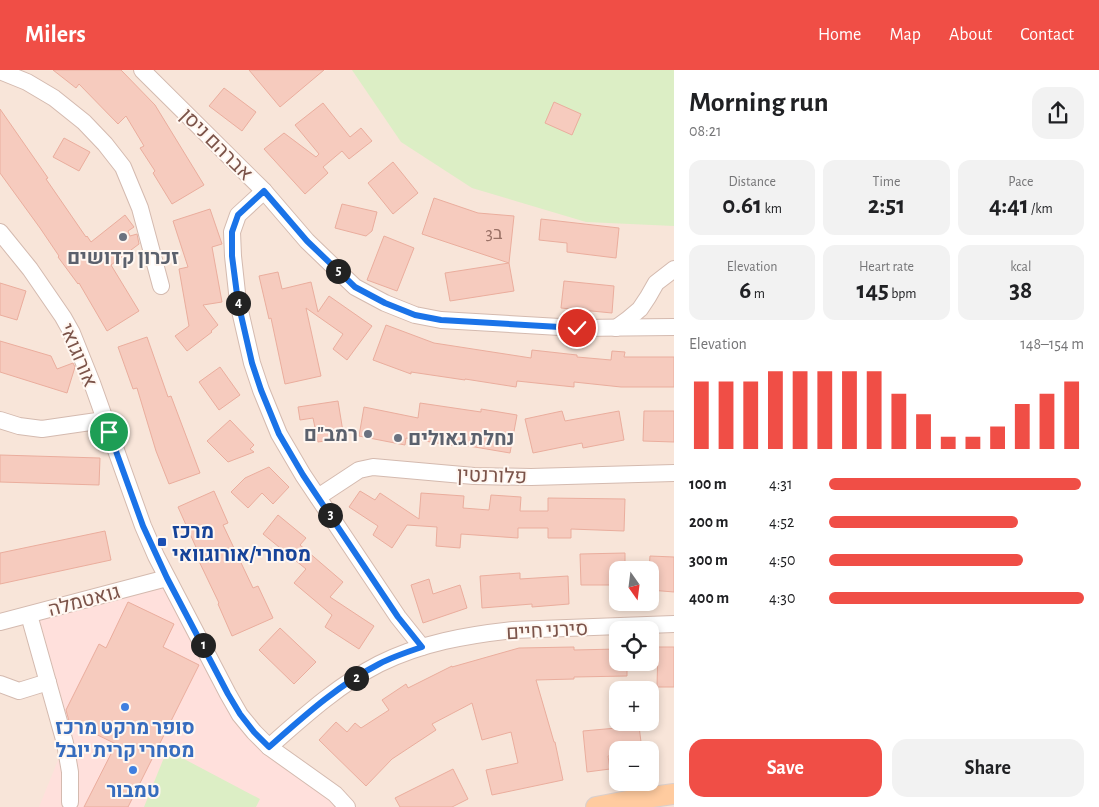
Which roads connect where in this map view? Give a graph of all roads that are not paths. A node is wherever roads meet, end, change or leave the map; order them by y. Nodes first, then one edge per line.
1 (142, 70) edge
2 (0, 71) edge
3 (264, 191) junction
4 (0, 232) edge
5 (674, 268) edge
6 (160, 286) dead end
7 (648, 297) junction
8 (667, 327) edge
9 (616, 328) junction
10 (0, 420) edge
11 (104, 420) junction
12 (674, 473) edge
13 (318, 497) junction
14 (167, 578) junction
15 (30, 615) junction
16 (0, 622) edge
17 (674, 624) edge
18 (422, 647) junction
19 (48, 682) junction
20 (0, 684) edge
21 (269, 747) junction
22 (674, 794) edge
23 (70, 802) dead end
24 (639, 803) edge
25 (347, 807) edge
26 (596, 807) edge

1 - 3 street, אברהם ניסן
2 - 6 street
3 - 9 street
3 - 13 street, אברהם ניסן
4 - 11 street, אורוגואי
5 - 7 street
7 - 8 street
7 - 9 street
8 - 9 street
10 - 11 street
11 - 14 street, אורוגואי
12 - 13 street, פלורנטין
13 - 18 street, אברהם ניסן
14 - 15 street, גואטמלה
14 - 21 street, אורוגואי
15 - 16 street, גואטמלה
15 - 19 street
17 - 18 street, סירני חיים
18 - 21 street, סירני חיים
19 - 20 street
19 - 23 street
21 - 25 street, אורוגואי
22 - 24 main road
24 - 26 main road

